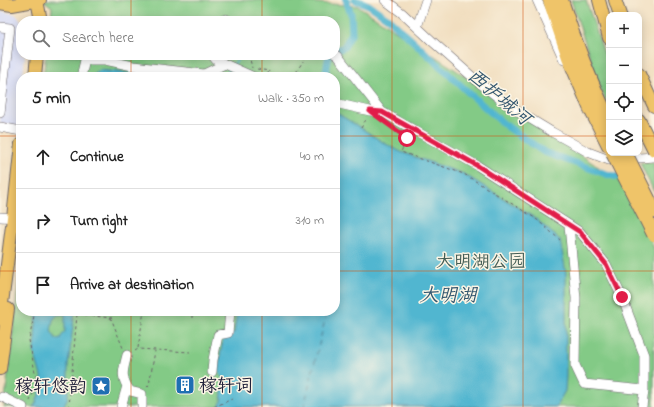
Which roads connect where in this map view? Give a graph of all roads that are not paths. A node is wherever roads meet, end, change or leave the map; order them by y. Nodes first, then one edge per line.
1 (38, 0) edge
2 (385, 0) edge
3 (426, 0) edge
4 (536, 0) edge
5 (550, 0) edge
6 (561, 0) edge
7 (599, 0) edge
8 (615, 0) edge
9 (0, 3) edge
10 (619, 12) edge
11 (36, 16) edge
12 (40, 16) edge
13 (0, 27) edge
14 (417, 27) junction
15 (606, 27) edge
16 (30, 60) edge
17 (37, 60) edge
18 (85, 60) edge
19 (113, 60) edge
20 (216, 60) edge
21 (340, 60) edge
22 (229, 66) junction
23 (29, 72) edge
24 (35, 72) edge
25 (82, 72) edge
26 (186, 72) edge
27 (210, 72) edge
28 (250, 72) edge
29 (642, 80) edge
30 (340, 104) edge
31 (654, 106) edge
32 (382, 112) junction
33 (0, 113) edge
34 (608, 120) edge
35 (642, 126) edge
36 (0, 127) edge
37 (16, 130) edge
38 (606, 140) edge
39 (606, 146) edge
40 (654, 150) edge
41 (606, 155) edge
42 (611, 156) edge
43 (626, 156) edge
44 (654, 157) edge
45 (654, 211) edge
46 (0, 217) edge
47 (16, 218) junction
48 (569, 226) junction
49 (654, 234) edge
50 (230, 316) edge
51 (0, 319) edge
52 (126, 355) road end
53 (0, 369) edge
54 (212, 372) dead end
55 (127, 386) junction
56 (644, 390) junction
57 (2, 397) dead end
58 (27, 404) edge
59 (121, 407) edge
60 (142, 407) edge
61 (642, 407) edge

1 - 9 main road
1 - 11 main road
1 - 12 main road
2 - 14 street
3 - 14 street
4 - 39 street
5 - 38 highway
6 - 34 highway
7 - 15 main road
8 - 10 main road
13 - 33 street
14 - 41 street
16 - 23 main road
17 - 24 main road
18 - 25 street
19 - 26 street
20 - 22 street
21 - 32 street
22 - 27 street
22 - 28 street
29 - 31 main road
30 - 32 street
32 - 48 street
35 - 40 main road
36 - 37 street
42 - 44 street, bridge
42 - 49 highway, bridge
43 - 45 highway, bridge
46 - 47 street
47 - 51 main road
47 - 53 main road
48 - 56 street
48 - 56 street
50 - 54 street
52 - 55 street
55 - 59 street
55 - 60 street
56 - 61 street
57 - 58 street

